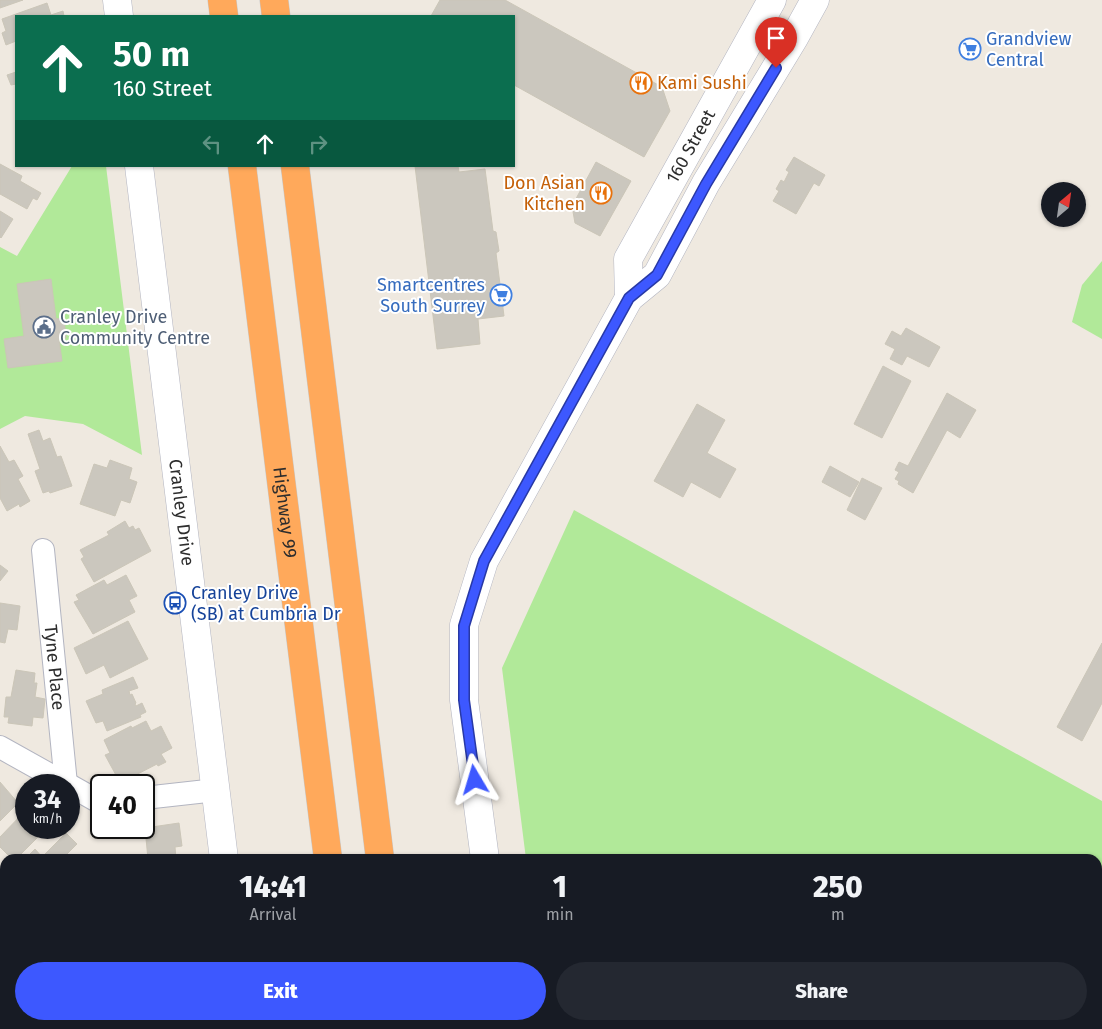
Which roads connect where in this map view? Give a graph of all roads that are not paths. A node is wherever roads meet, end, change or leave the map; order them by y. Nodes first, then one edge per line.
1 (117, 0) edge
2 (222, 0) edge
3 (274, 0) edge
4 (772, 0) edge
5 (815, 0) edge
6 (119, 15) edge
7 (224, 15) edge
8 (276, 15) edge
9 (139, 167) edge
10 (242, 167) edge
11 (294, 167) edge
12 (629, 298) junction
13 (43, 550) dead end
14 (0, 747) edge
15 (48, 774) edge
16 (67, 774) edge
17 (216, 790) junction
18 (155, 797) edge
19 (223, 854) edge
20 (327, 854) edge
21 (379, 854) edge
22 (484, 854) edge

1 - 6 street
2 - 7 highway
3 - 8 highway
4 - 12 street, 160 Street
5 - 12 street, 160 Street
9 - 17 street, Cranley Drive
10 - 20 highway, Highway 99
11 - 21 highway
12 - 22 street, 160 Street
13 - 16 street, Tyne Place
14 - 15 street
17 - 18 street
17 - 19 street, Cranley Drive

